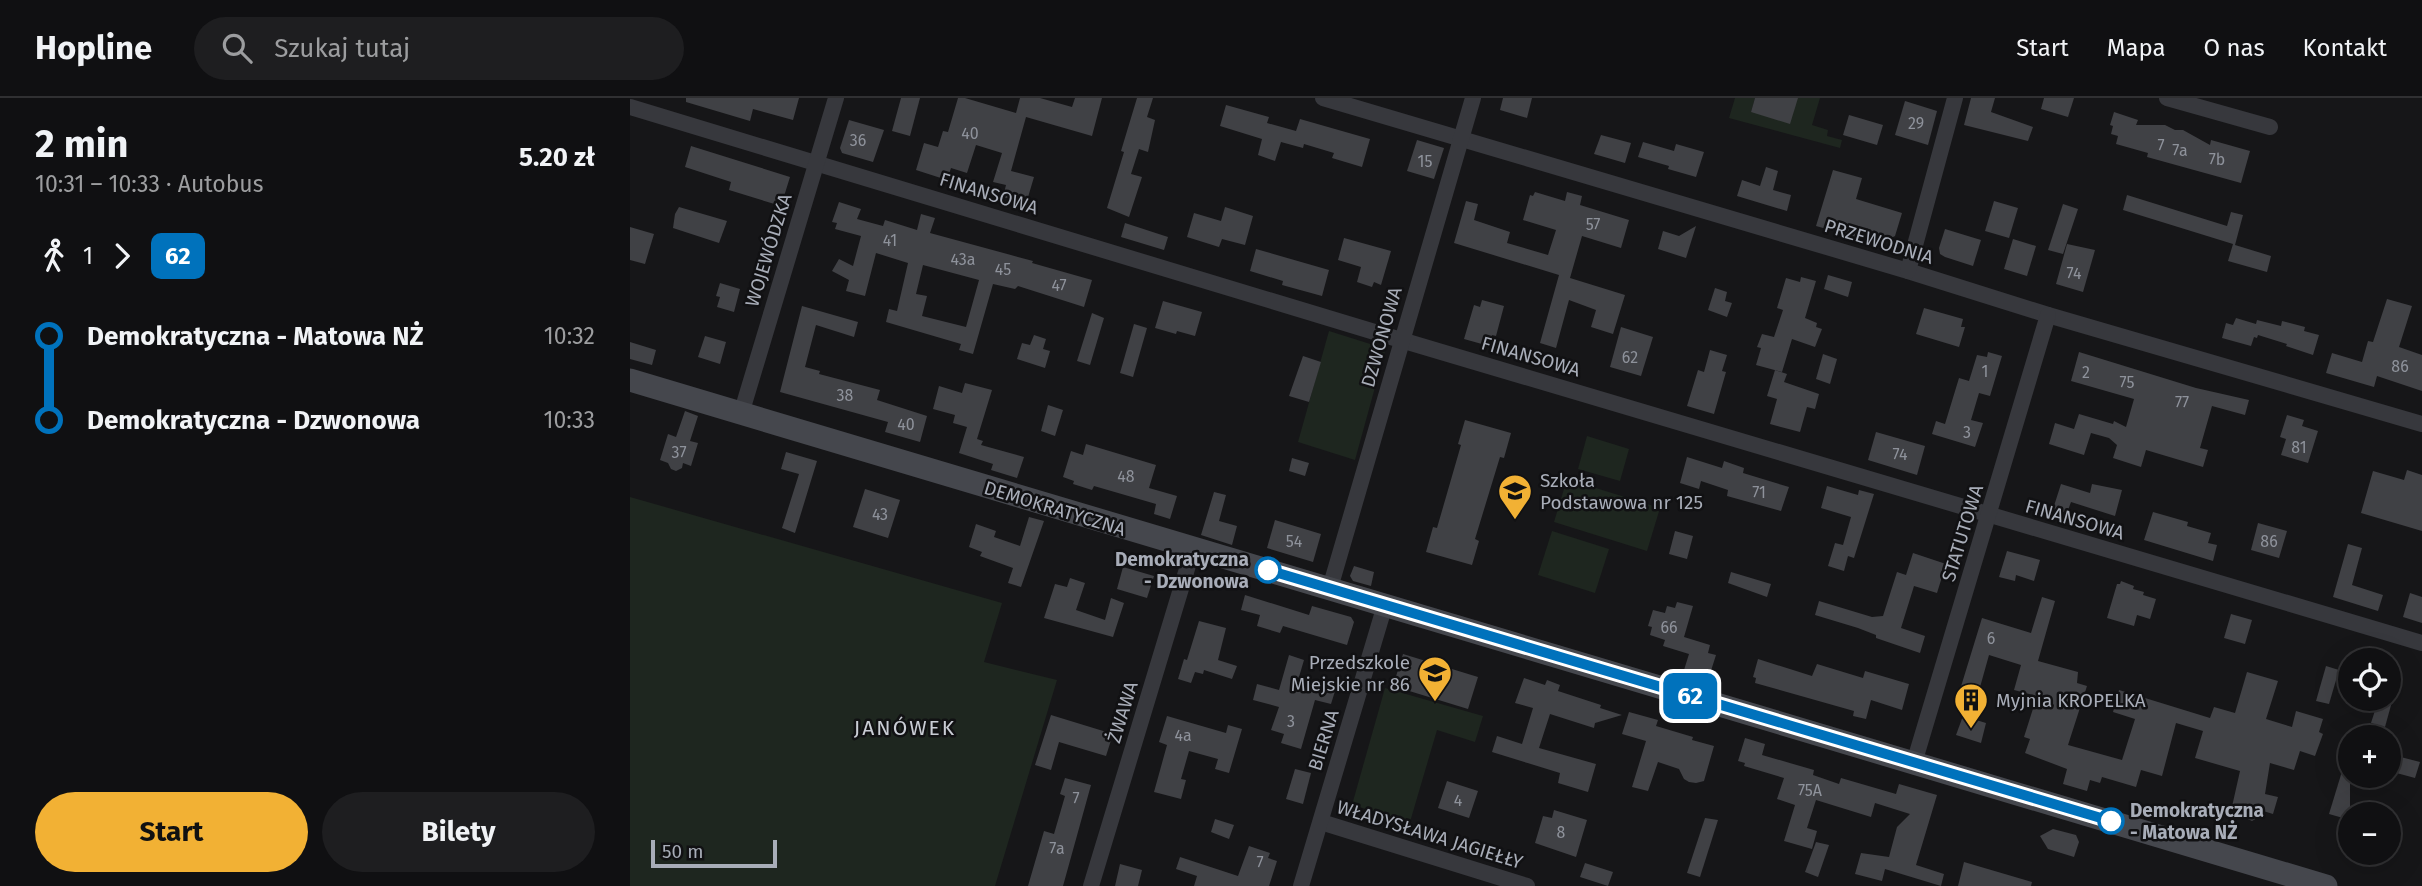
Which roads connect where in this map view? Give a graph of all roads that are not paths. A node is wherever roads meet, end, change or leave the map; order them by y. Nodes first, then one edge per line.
1 (836, 98) edge
2 (1323, 98) edge
3 (1473, 98) edge
4 (1955, 98) edge
5 (2167, 98) edge
6 (630, 107) edge
7 (2270, 127) dead end
8 (1461, 139) junction
9 (817, 163) junction
10 (1908, 271) junction
11 (2048, 315) junction
12 (1401, 340) junction
13 (630, 380) edge
14 (741, 414) junction
15 (2422, 424) edge
16 (1990, 516) junction
17 (1193, 549) junction
18 (1330, 588) junction
19 (1385, 605) junction
20 (2422, 643) edge
21 (1914, 763) junction
22 (1321, 822) junction
23 (1091, 886) edge
24 (1301, 886) edge
25 (1527, 886) edge
26 (2326, 886) edge

1 - 9 street, WOJEWÓDZKA
2 - 8 street, PRZEWODNIA
3 - 8 street, DZWONOWA
4 - 10 street
5 - 7 street
6 - 9 street, FINANSOWA
8 - 10 street, PRZEWODNIA
8 - 12 street, DZWONOWA
9 - 12 street, FINANSOWA
9 - 14 street, WOJEWÓDZKA
10 - 11 street, PRZEWODNIA
11 - 15 street, PRZEWODNIA
11 - 16 street, STATUTOWA
12 - 16 street, FINANSOWA
12 - 18 street, DZWONOWA
13 - 14 street, DEMOKRATYCZNA
14 - 17 street, DEMOKRATYCZNA
16 - 20 street, FINANSOWA
16 - 21 street, STATUTOWA
17 - 18 street, DEMOKRATYCZNA
17 - 23 street, ŻWAWA
18 - 19 street, DEMOKRATYCZNA
19 - 21 street, DEMOKRATYCZNA
19 - 22 street, BIERNA
21 - 26 street, DEMOKRATYCZNA
22 - 24 street, BIERNA
22 - 25 street, WŁADYSŁAWA JAGIEŁŁY

